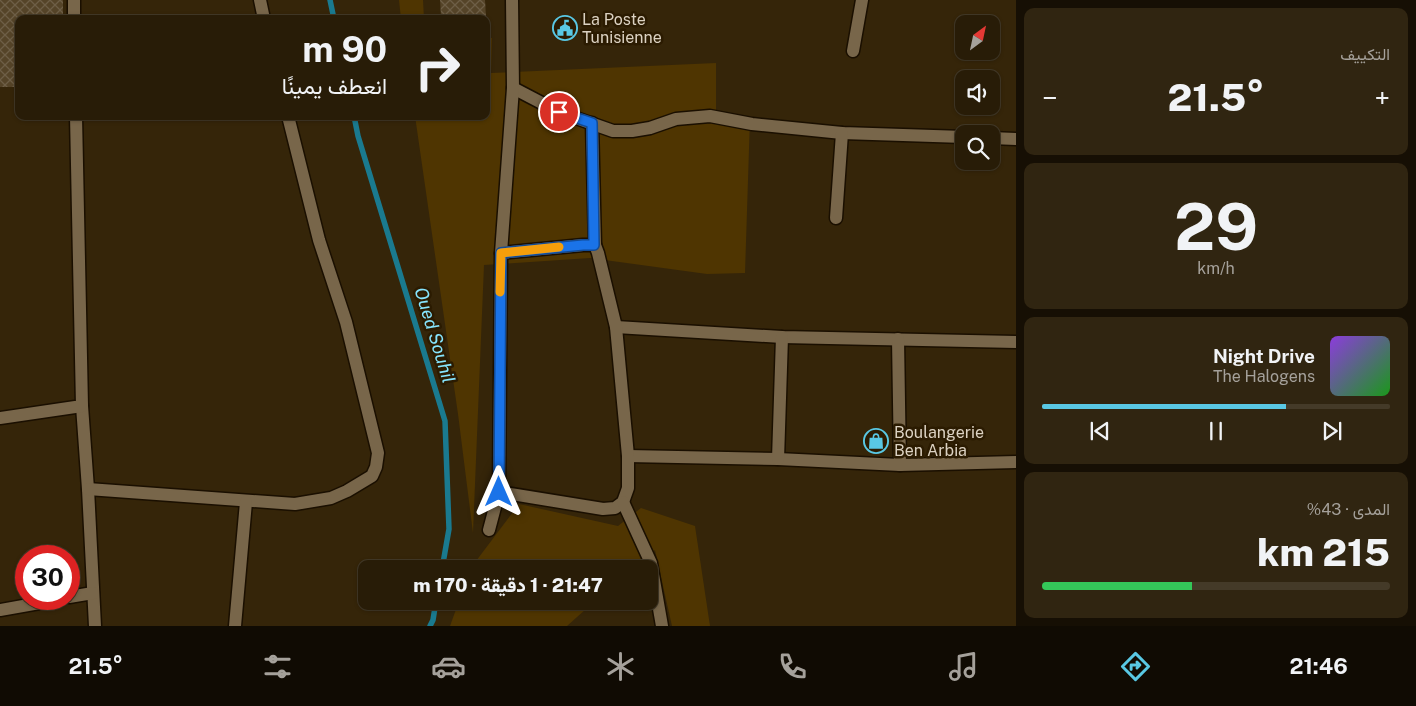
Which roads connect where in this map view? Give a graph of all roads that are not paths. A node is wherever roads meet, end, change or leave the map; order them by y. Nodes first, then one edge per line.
1 (74, 0) edge
2 (260, 0) edge
3 (512, 0) edge
4 (862, 0) edge
5 (74, 15) edge
6 (263, 15) edge
7 (853, 51) dead end
8 (513, 88) junction
9 (76, 120) edge
10 (289, 120) edge
11 (592, 123) junction
12 (842, 133) junction
13 (955, 137) edge
14 (1000, 138) edge
15 (1016, 139) edge
16 (836, 218) dead end
17 (594, 245) junction
18 (501, 253) junction
19 (616, 327) junction
20 (782, 337) junction
21 (898, 339) junction
22 (1016, 342) edge
23 (82, 406) junction
24 (0, 418) edge
25 (628, 456) junction
26 (778, 459) junction
27 (1016, 462) edge
28 (900, 465) junction
29 (88, 489) junction
30 (499, 492) junction
31 (246, 502) junction
32 (623, 502) junction
33 (489, 530) dead end
34 (93, 593) junction
35 (80, 596) edge
36 (15, 607) edge
37 (0, 610) edge
38 (94, 626) edge
39 (235, 626) edge
40 (662, 626) edge

1 - 5 street
2 - 6 street
3 - 8 street
4 - 7 street
8 - 11 street
8 - 18 street
9 - 23 street
10 - 31 street
11 - 12 street
11 - 17 street
12 - 13 street
12 - 16 street
14 - 15 street
17 - 18 street
17 - 19 street
18 - 30 street
19 - 20 street
19 - 25 street
20 - 21 street
20 - 26 street
21 - 22 street
21 - 28 street
23 - 24 street
23 - 29 street
25 - 26 street
25 - 32 street
26 - 28 street
27 - 28 street
29 - 31 street
29 - 34 street
30 - 32 street
30 - 33 street
31 - 39 street
32 - 40 street
34 - 35 street
34 - 38 street
36 - 37 street

